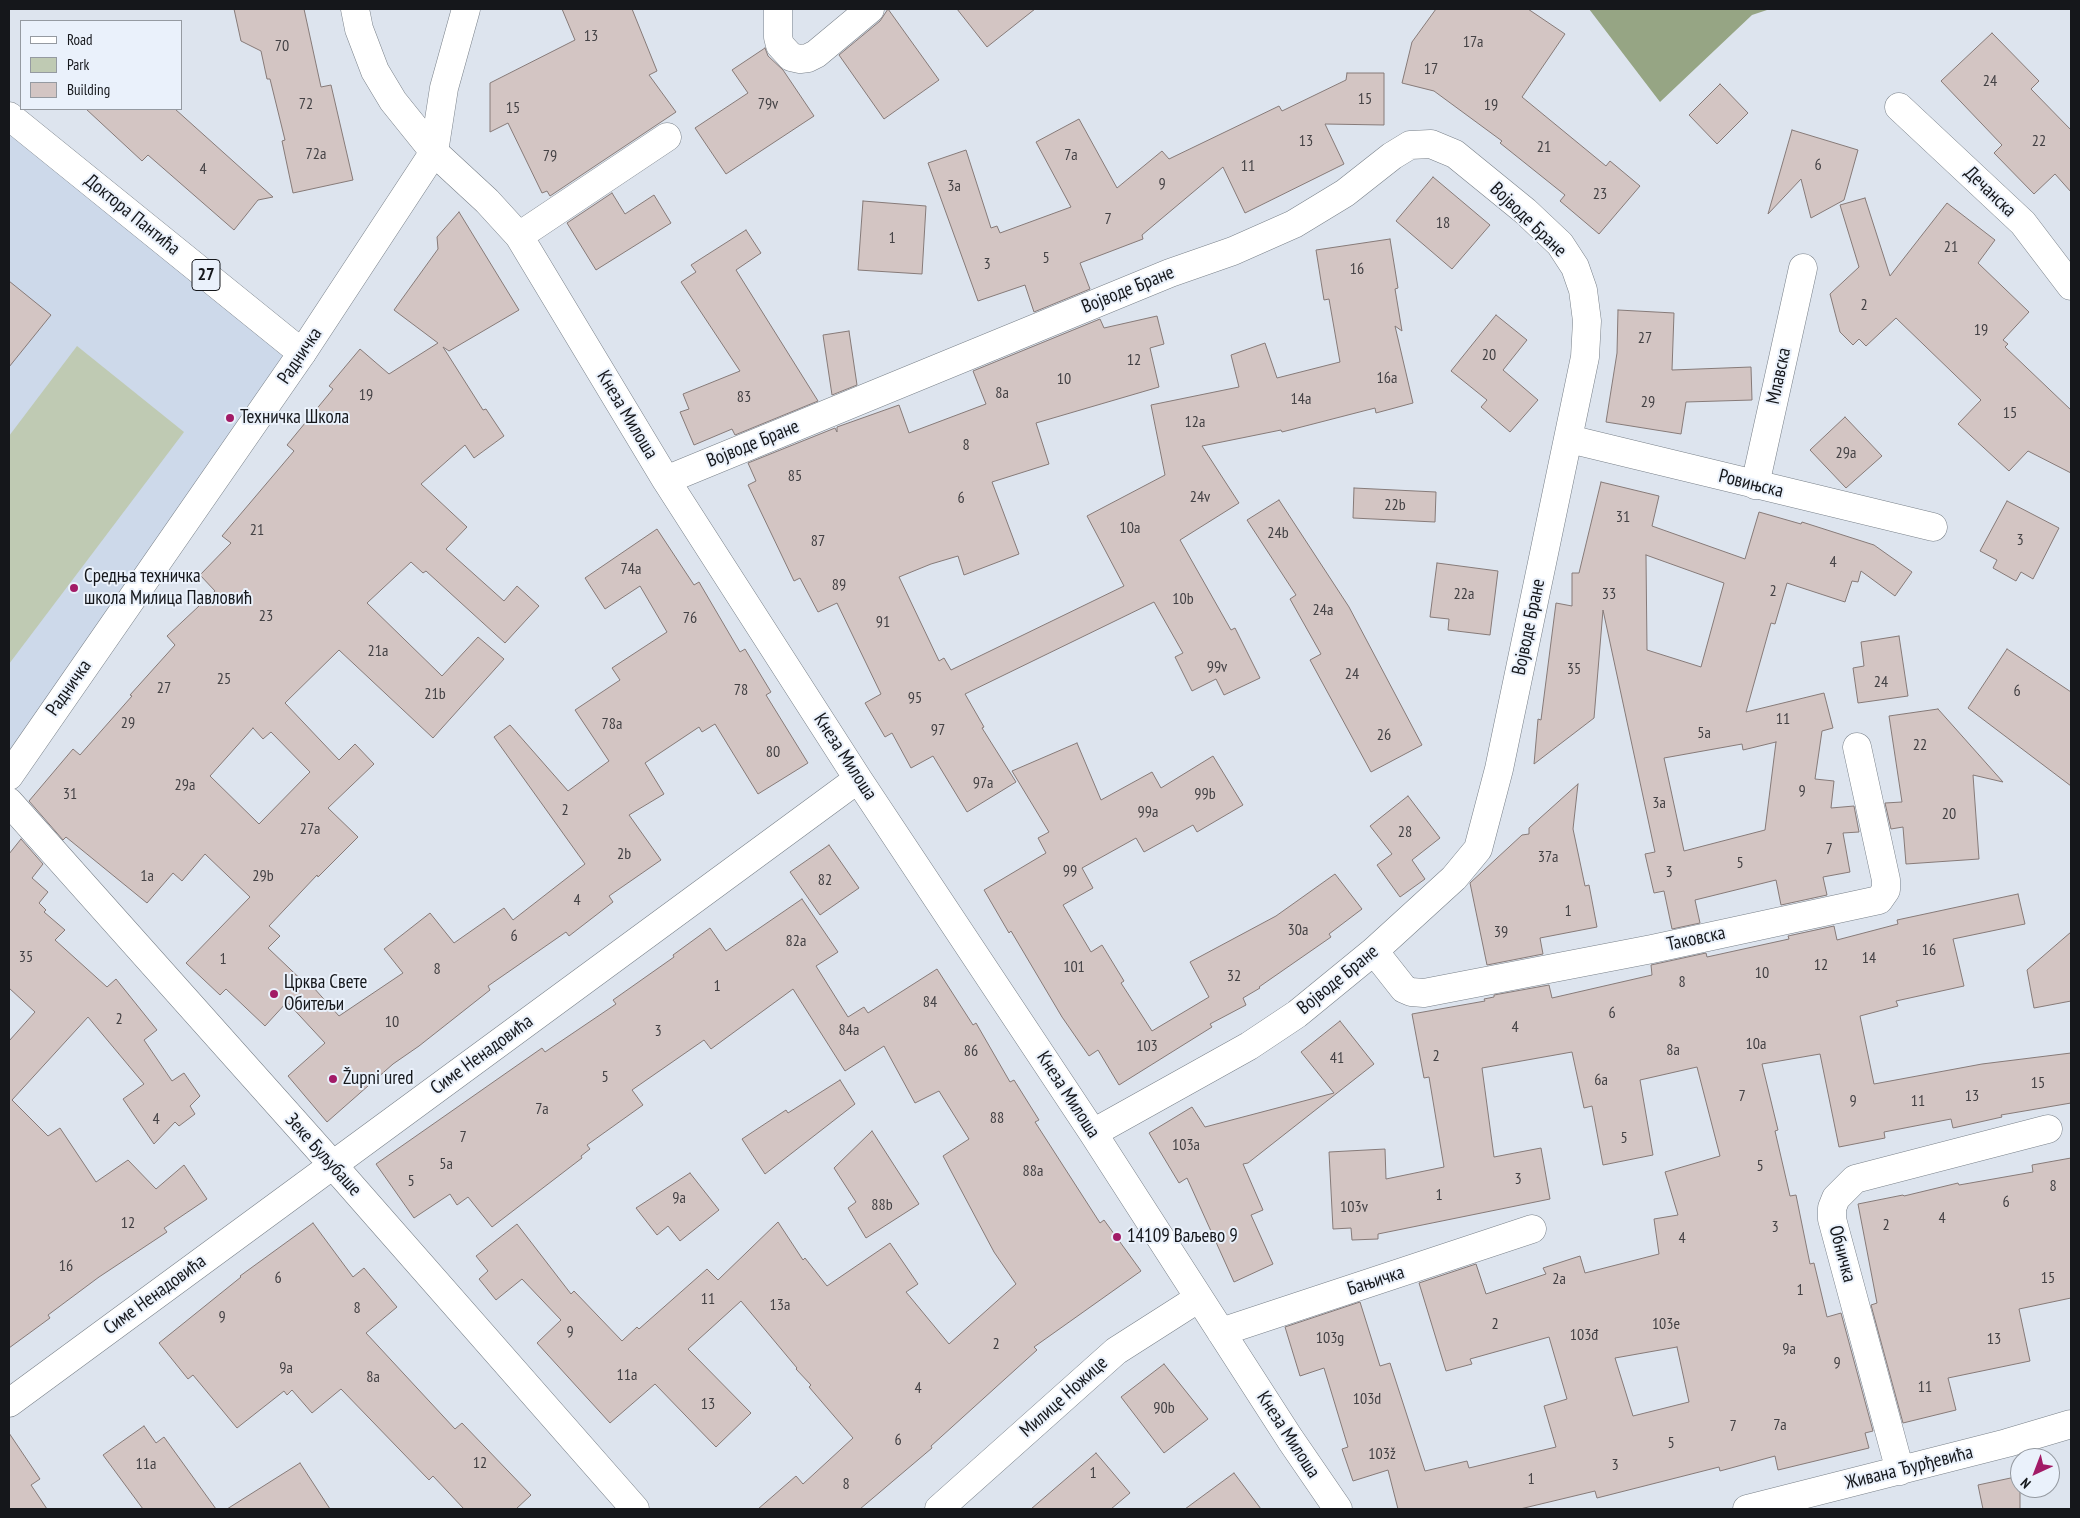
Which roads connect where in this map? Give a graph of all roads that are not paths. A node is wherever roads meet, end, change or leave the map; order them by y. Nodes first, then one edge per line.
1 (355, 9) edge
2 (466, 9) edge
3 (778, 9) edge
4 (870, 9) edge
5 (1899, 107) dead end
6 (9, 116) edge
7 (667, 137) dead end
8 (434, 152) junction
9 (519, 236) junction
10 (1803, 268) dead end
11 (2071, 286) edge
12 (302, 353) junction
13 (1569, 439) junction
14 (666, 480) junction
15 (1755, 485) junction
16 (1933, 527) dead end
17 (1857, 746) dead end
18 (9, 776) edge
19 (858, 778) junction
20 (9, 802) edge
21 (1374, 951) junction
22 (2048, 1129) dead end
23 (1093, 1133) junction
24 (332, 1164) junction
25 (1532, 1229) dead end
26 (1199, 1298) junction
27 (1221, 1332) junction
28 (9, 1402) edge
29 (2071, 1424) edge
30 (1900, 1471) junction
31 (636, 1509) edge
32 (939, 1509) edge
33 (1338, 1509) edge
34 (1747, 1509) edge

1 - 8 street, Кнеза Милоша
2 - 8 street, Радничка
3 - 4 street
5 - 11 street, Дечанска
6 - 12 street, Доктора Пантића / 27
7 - 9 street
8 - 9 street, Кнеза Милоша
8 - 12 street, Радничка
9 - 14 street, Кнеза Милоша
10 - 15 street, Млавска
12 - 18 street, Радничка
13 - 14 street, Војводе Бране
13 - 15 street, Ровињска
13 - 21 street, Војводе Бране
14 - 19 street, Кнеза Милоша
15 - 16 street, Ровињска
17 - 21 street, Таковска
19 - 23 street, Кнеза Милоша
19 - 24 street, Симе Ненадовића
20 - 24 street, Зеке Буљубаше
21 - 23 street, Војводе Бране
22 - 30 street, Обничка
23 - 26 street, Кнеза Милоша
24 - 28 street, Симе Ненадовића
24 - 31 street, Зеке Буљубаше
25 - 27 street, Бањичка
26 - 27 street, Кнеза Милоша
26 - 32 street, Милице Ножице
27 - 33 street, Кнеза Милоша
29 - 30 street, Живана Ђурђевића
30 - 34 street, Живана Ђурђевића

